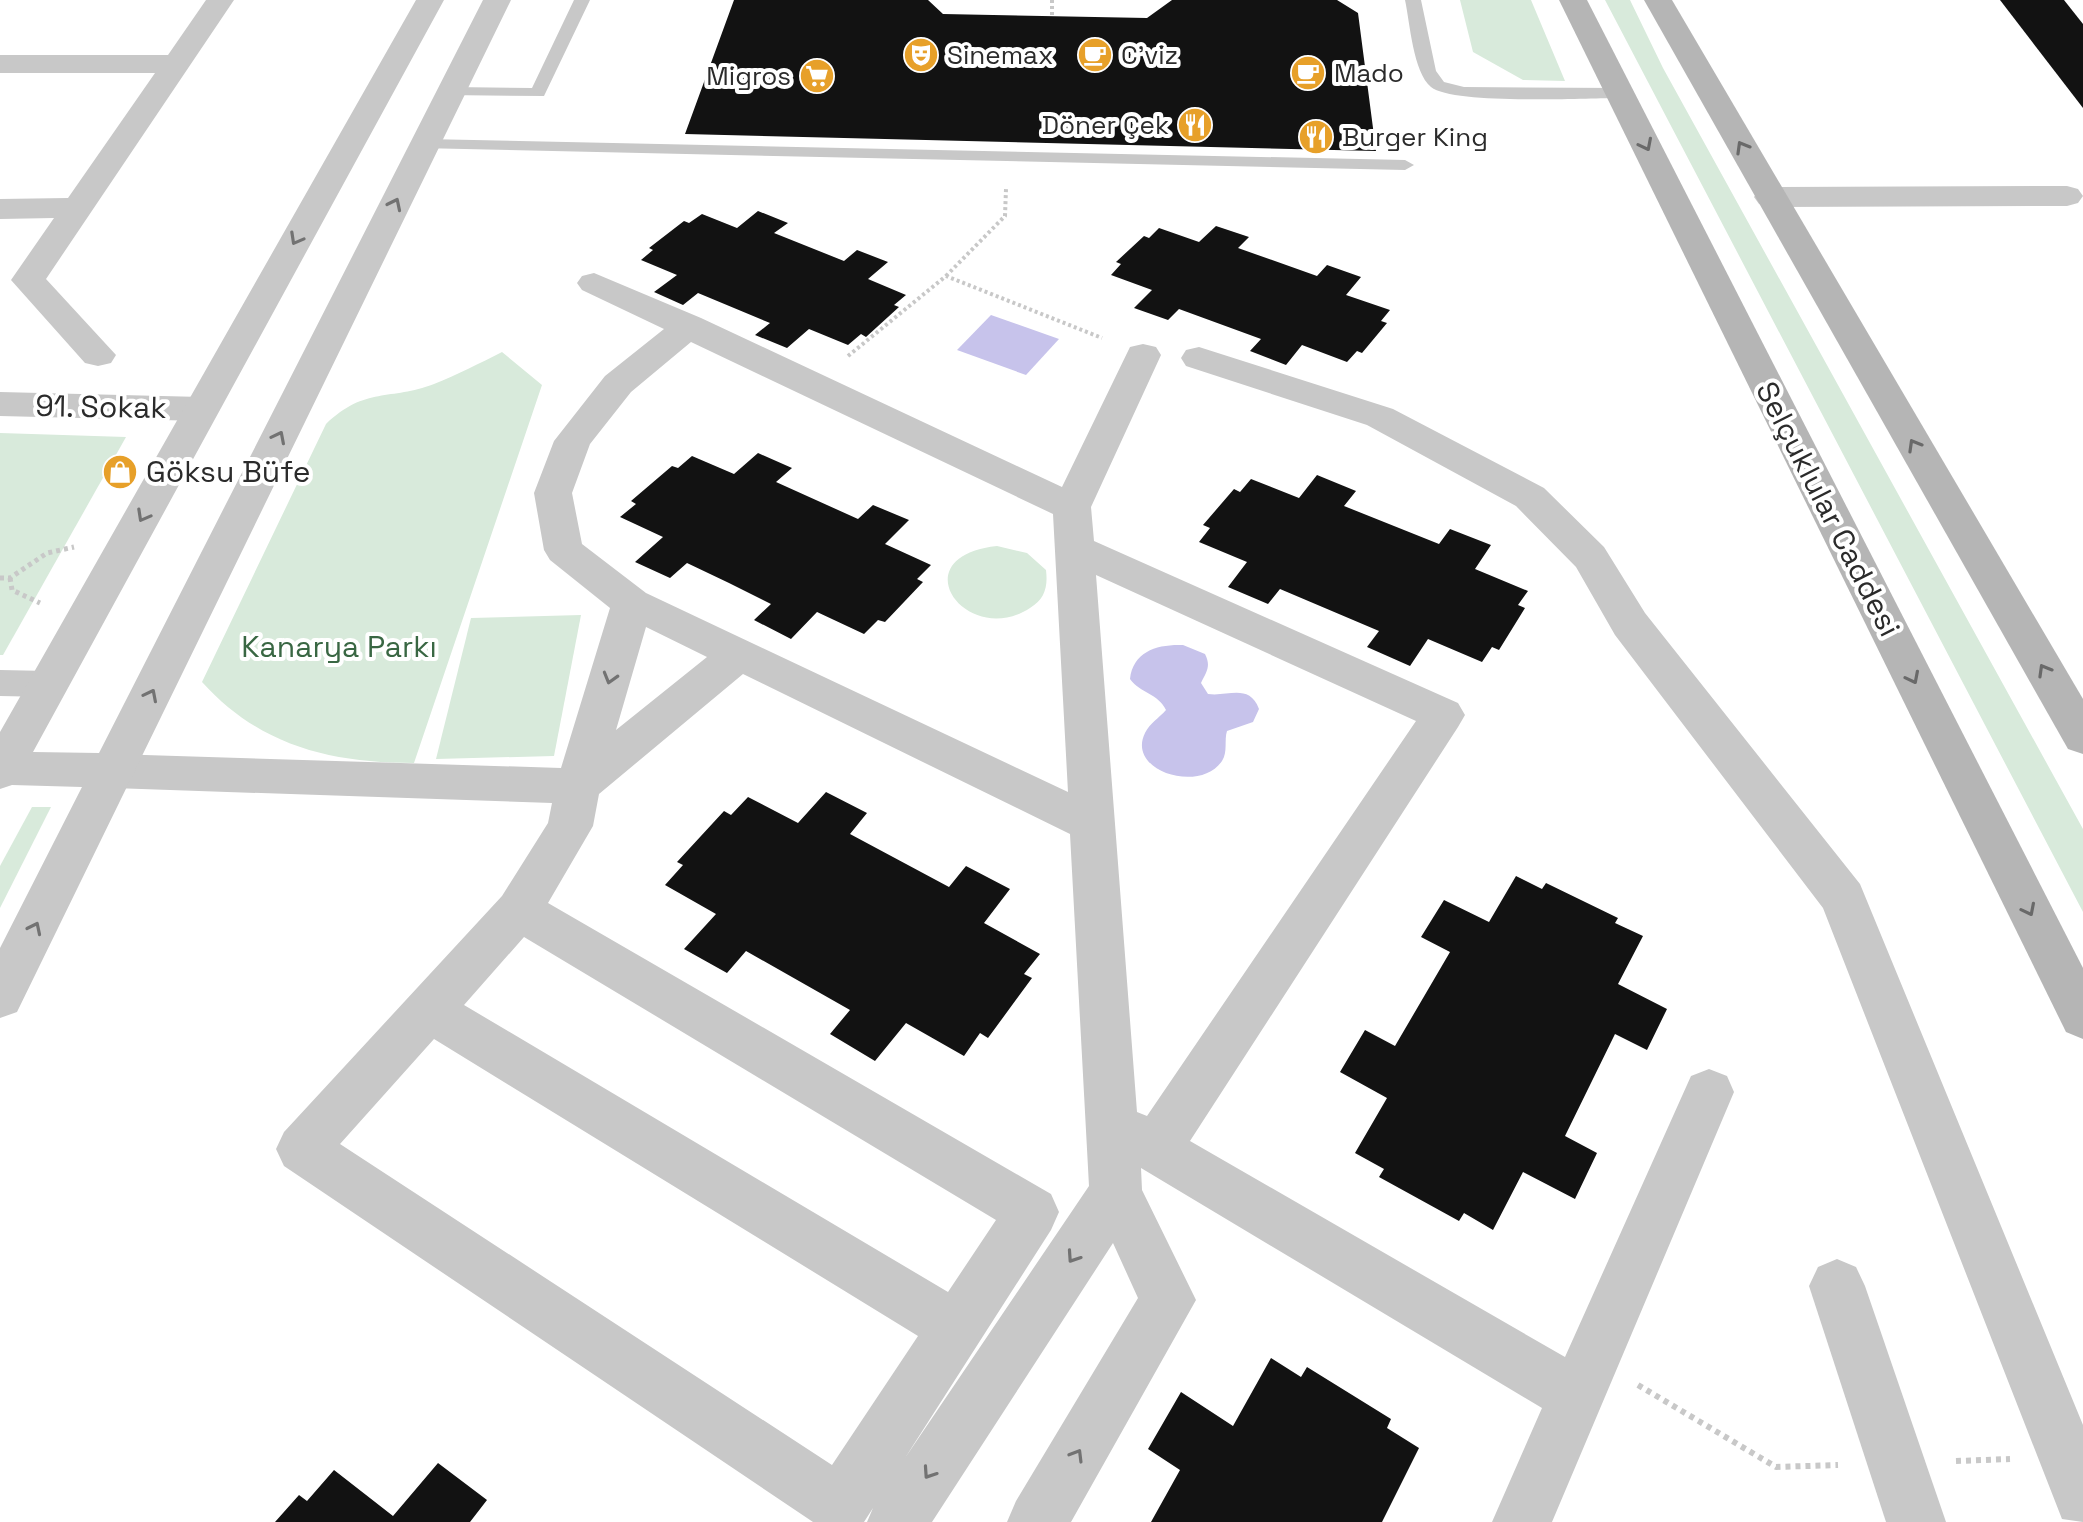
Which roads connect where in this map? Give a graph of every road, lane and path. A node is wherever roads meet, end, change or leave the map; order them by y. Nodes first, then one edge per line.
1 (220, 0) edge
2 (430, 0) edge
3 (497, 0) edge
4 (582, 0) edge
5 (1052, 0) edge
6 (1413, 0) edge
7 (1573, 0) edge
8 (1658, 0) edge
9 (1052, 16) dead end
10 (0, 64) edge
11 (176, 64) junction
12 (415, 92) junction
13 (1620, 93) junction
14 (425, 144) junction
15 (1008, 156) junction
16 (1405, 165) dead end
17 (2067, 196) dead end
18 (1770, 197) junction
19 (77, 208) junction
20 (0, 209) edge
21 (946, 276) junction
22 (594, 283) dead end
23 (689, 326) junction
24 (98, 355) dead end
25 (1143, 355) joint
26 (1199, 358) dead end
27 (814, 385) junction
28 (0, 404) edge
29 (202, 409) junction
30 (1074, 528) junction
31 (125, 548) junction
32 (0, 578) edge
33 (632, 603) junction
34 (739, 654) junction
35 (0, 683) edge
36 (49, 684) junction
37 (2083, 737) edge
38 (1, 770) edge
39 (113, 771) junction
40 (578, 786) junction
41 (1093, 824) junction
42 (519, 910) junction
43 (0, 997) edge
44 (429, 1010) junction
45 (2083, 1017) edge
46 (1709, 1092) dead end
47 (1134, 1135) junction
48 (1116, 1192) junction
49 (1837, 1286) dead end
50 (956, 1328) junction
51 (1584, 1377) junction
52 (2065, 1457) junction
53 (1896, 1463) junction
54 (2083, 1498) edge
55 (897, 1522) edge
56 (1037, 1522) edge
57 (1522, 1522) edge
58 (1916, 1522) edge

1 - 11 street
2 - 12 street
3 - 12 street
4 - 12 lane
5 - 9 path
6 - 13 lane
7 - 13 main road, Selçuklular Caddesi
18 -> 8 main road
10 - 11 street
11 - 19 street
12 - 14 street
12 -> 29 street
13 -> 45 main road, Selçuklular Caddesi
14 - 15 lane
39 -> 14 street
15 - 16 lane
15 - 21 path
17 - 18 street
37 -> 18 main road
19 - 20 street
19 - 24 street
21 - 25 path
21 - 27 path
22 - 23 street
23 - 27 street
23 - 33 street
25 - 30 street
26 - 52 street
27 - 30 street
28 - 29 street, 91. Sokak
29 -> 31 street
30 - 41 street
30 - 47 street
31 - 32 path
31 - 36 street
33 - 34 street
33 -> 40 street
34 - 40 street
34 - 41 street
35 - 36 street
36 - 38 street
38 - 39 street
39 - 40 street
43 -> 39 street
40 - 42 street
41 - 47 street
42 - 44 street
42 - 50 street
44 - 50 street
44 - 50 street
46 - 51 street
47 - 48 street
47 - 51 street
48 -> 55 street
56 -> 48 street
49 - 53 street
51 - 53 path
51 - 57 street
52 - 53 path
52 - 54 street
53 - 58 street

